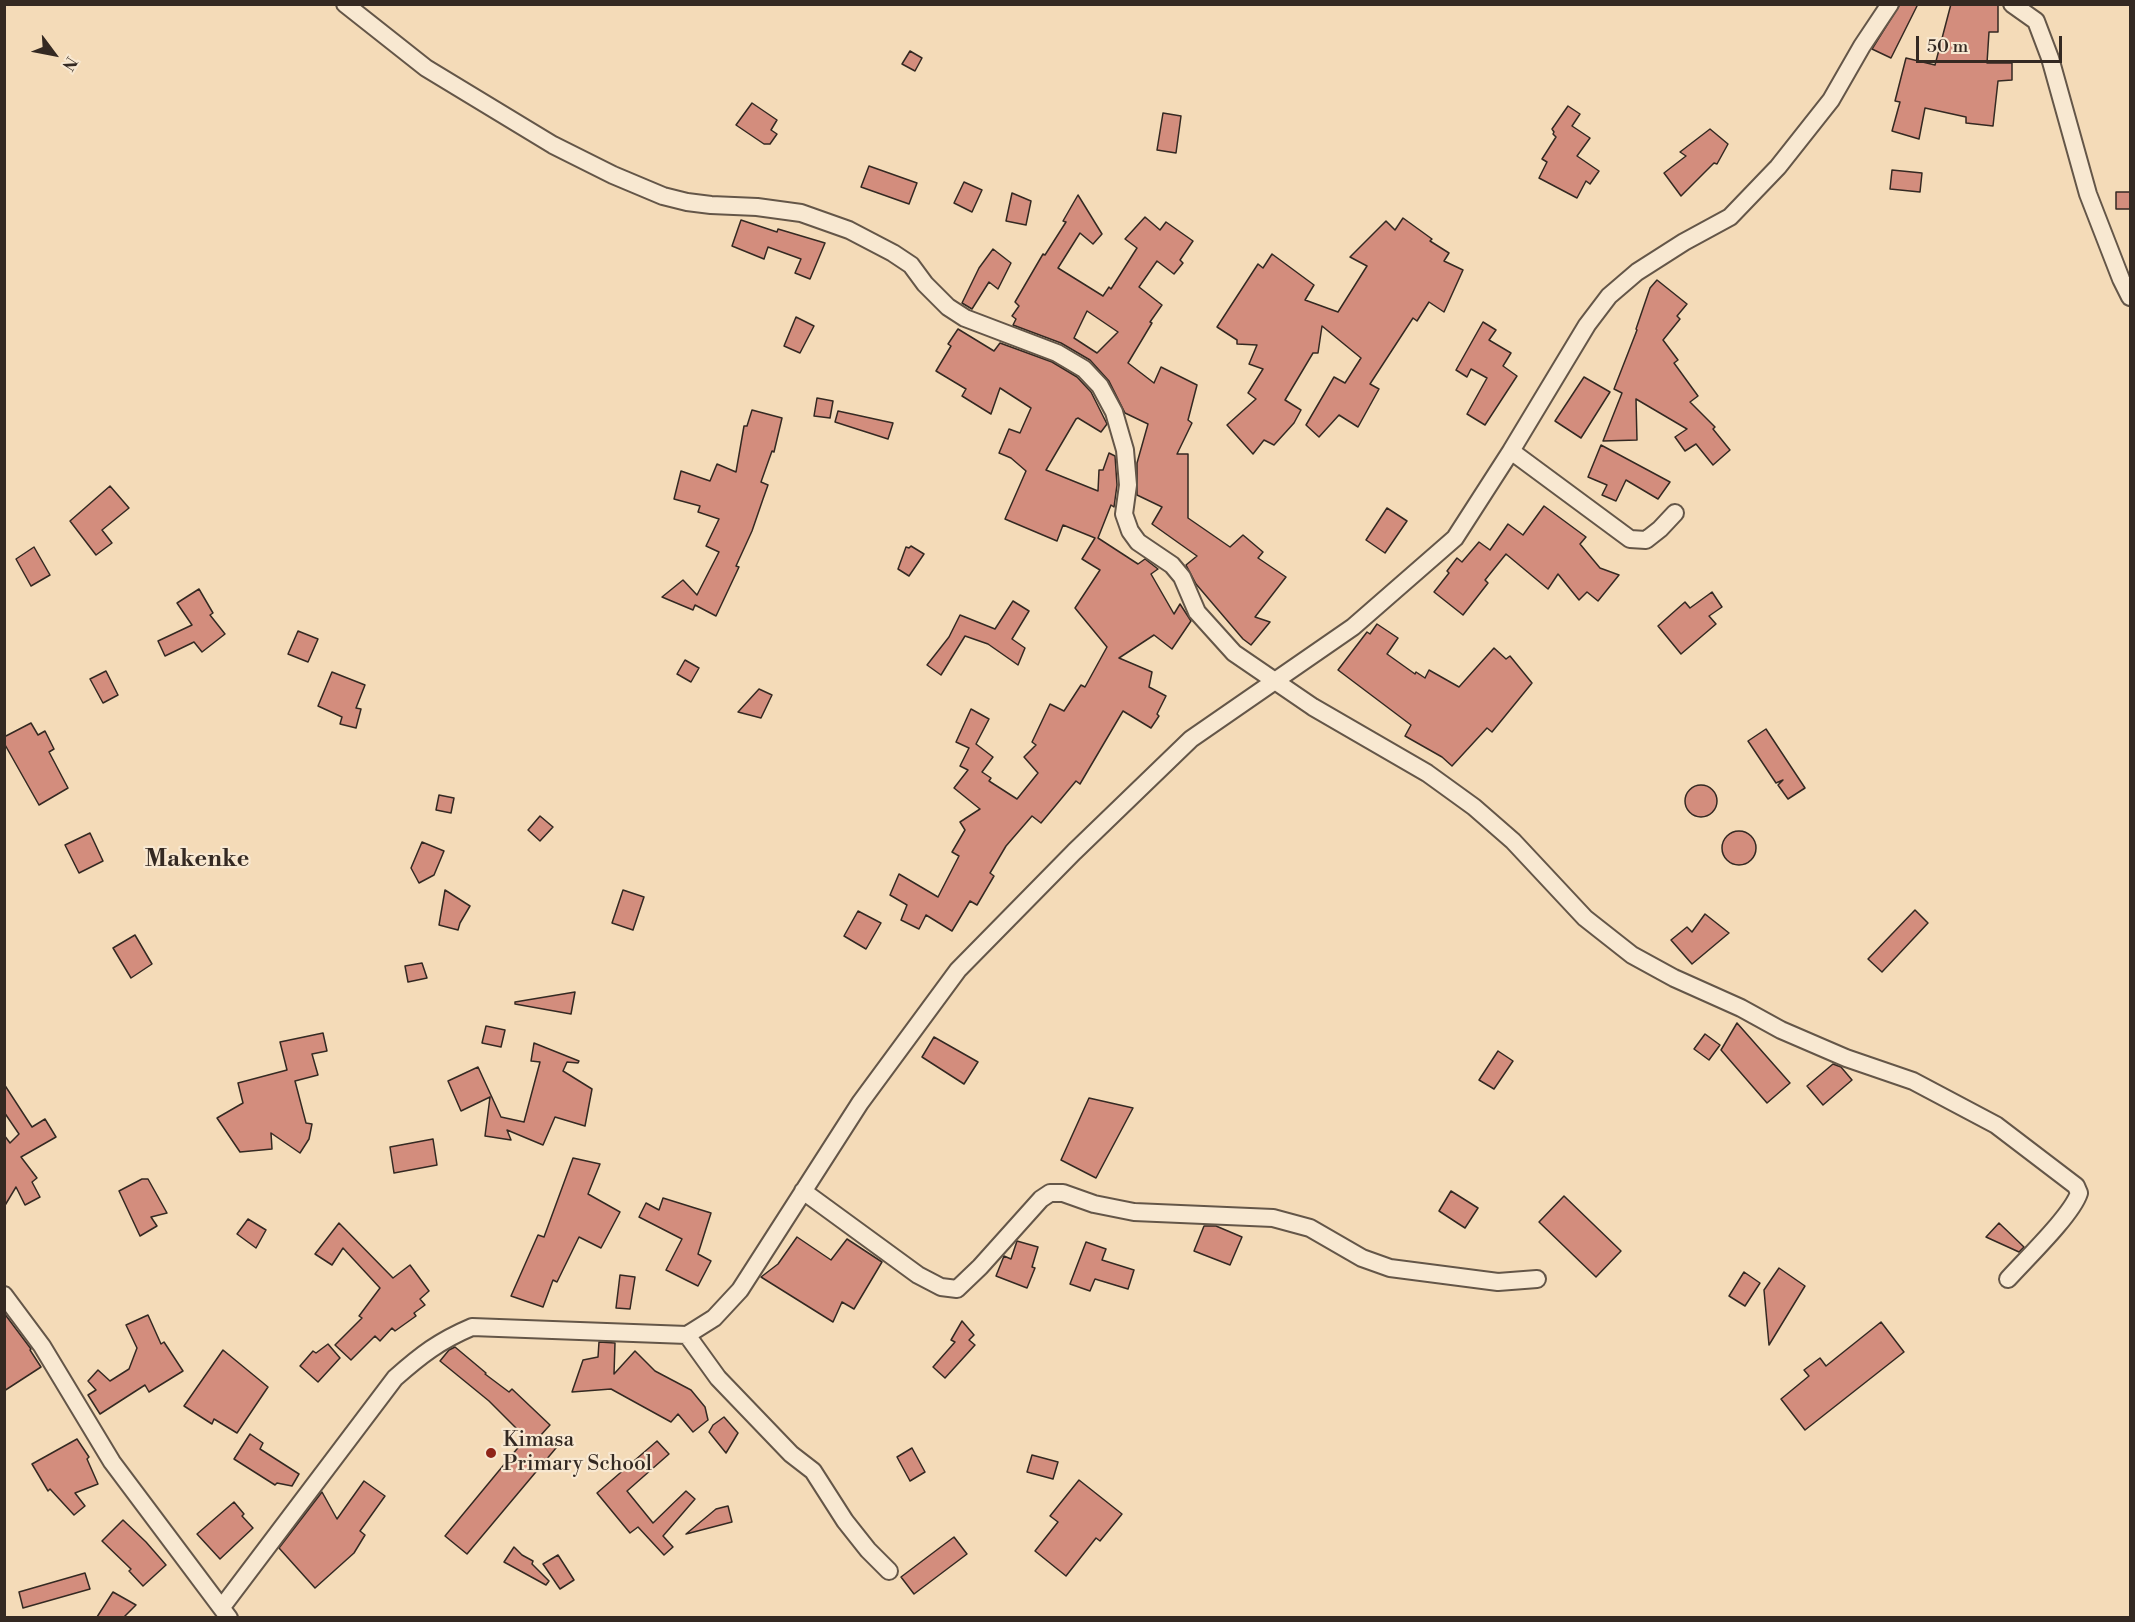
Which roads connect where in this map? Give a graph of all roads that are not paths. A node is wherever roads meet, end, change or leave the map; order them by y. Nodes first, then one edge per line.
1 (345, 4) edge
2 (1890, 4) edge
3 (2012, 4) edge
4 (2130, 297) edge
5 (1511, 451) junction
6 (1675, 513) dead end
7 (1274, 680) junction
8 (803, 1191) junction
9 (1537, 1279) dead end
10 (2008, 1280) dead end
11 (4, 1295) edge
12 (687, 1335) junction
13 (889, 1571) dead end
14 (225, 1612) edge

1 - 7 street
2 - 5 street
3 - 4 street
5 - 6 street
5 - 7 street
7 - 8 street
7 - 10 street
8 - 9 street
8 - 12 street
11 - 14 street
12 - 13 street
12 - 14 street

